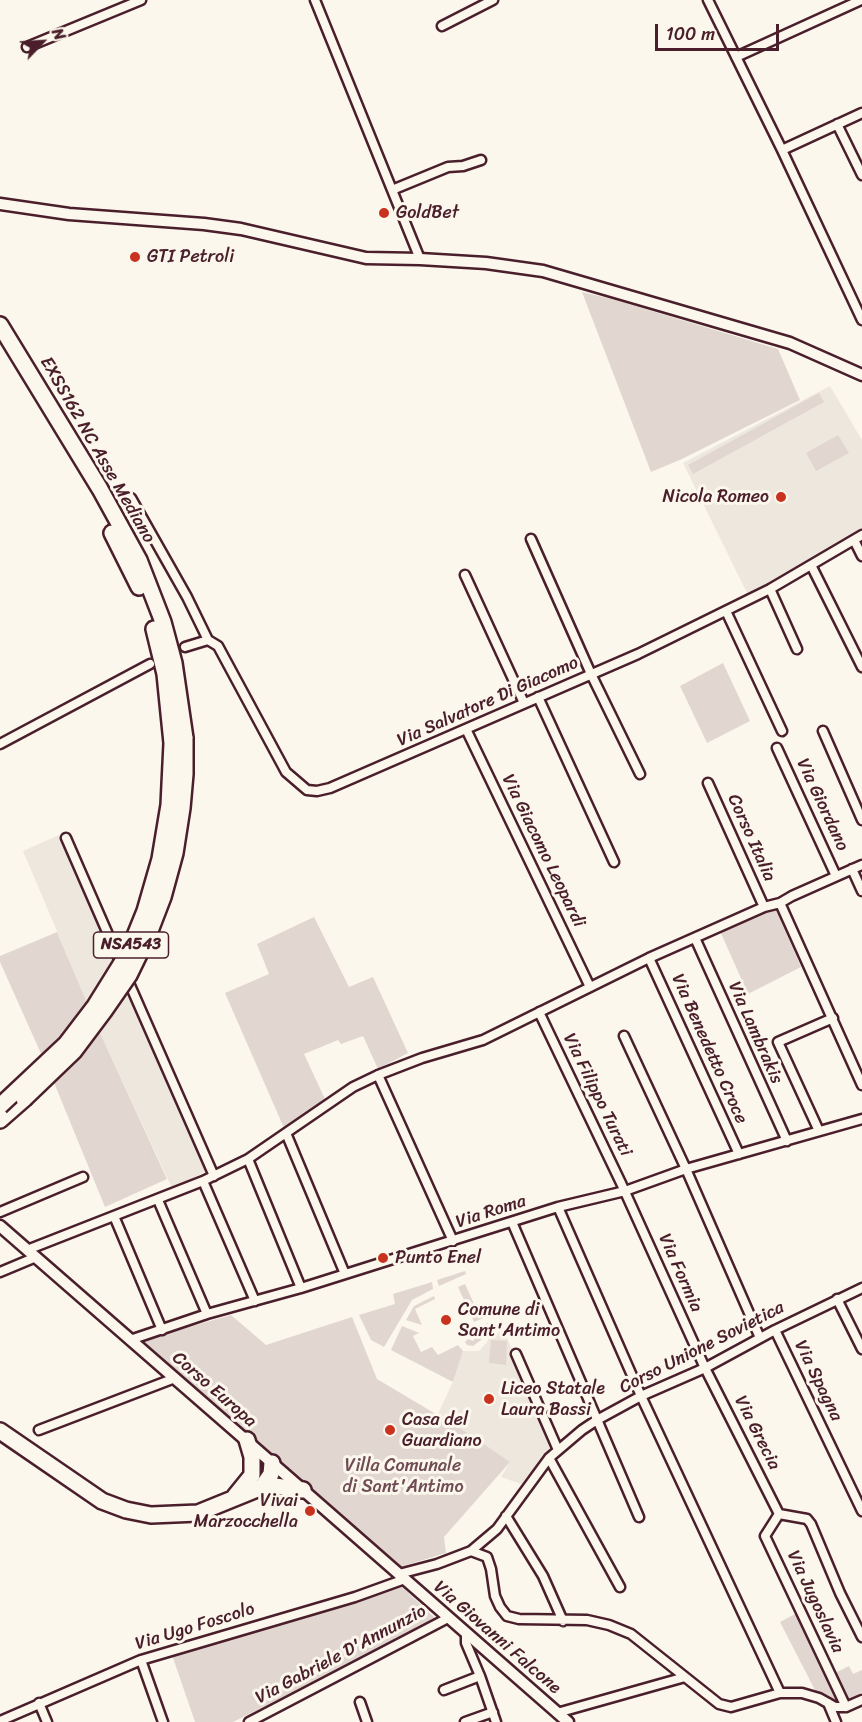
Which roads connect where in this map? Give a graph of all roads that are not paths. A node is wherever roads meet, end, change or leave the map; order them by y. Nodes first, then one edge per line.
1 (141, 0) edge
2 (315, 0) edge
3 (493, 0) edge
4 (708, 0) edge
5 (861, 0) edge
6 (442, 26) dead end
7 (27, 47) dead end
8 (736, 57) junction
9 (862, 113) edge
10 (837, 124) junction
11 (782, 150) junction
12 (481, 160) dead end
13 (862, 175) edge
14 (392, 190) junction
15 (0, 204) edge
16 (420, 259) junction
17 (862, 320) edge
18 (0, 326) edge
19 (0, 346) edge
20 (862, 375) edge
21 (131, 498) dead end
22 (858, 537) edge
23 (531, 539) dead end
24 (862, 556) edge
25 (811, 565) junction
26 (465, 575) dead end
27 (770, 589) junction
28 (726, 611) junction
29 (208, 640) junction
30 (185, 647) dead end
31 (797, 649) dead end
32 (150, 664) dead end
33 (862, 667) edge
34 (591, 674) junction
35 (538, 697) junction
36 (524, 703) junction
37 (466, 729) junction
38 (782, 731) dead end
39 (823, 731) dead end
40 (179, 740) junction
41 (0, 744) edge
42 (777, 748) dead end
43 (640, 774) dead end
44 (708, 783) dead end
45 (862, 820) edge
46 (66, 838) dead end
47 (614, 862) dead end
48 (862, 865) edge
49 (852, 869) junction
50 (836, 876) junction
51 (862, 891) edge
52 (780, 903) junction
53 (764, 907) junction
54 (695, 938) junction
55 (650, 958) junction
56 (590, 987) junction
57 (539, 1012) junction
58 (833, 1018) junction
59 (624, 1036) dead end
60 (378, 1075) junction
61 (862, 1085) edge
62 (0, 1106) edge
63 (862, 1119) edge
64 (0, 1120) edge
65 (819, 1131) junction
66 (286, 1133) junction
67 (787, 1141) junction
68 (739, 1154) junction
69 (248, 1159) junction
70 (686, 1169) junction
71 (214, 1176) junction
72 (83, 1177) dead end
73 (203, 1181) junction
74 (625, 1191) junction
75 (158, 1200) junction
76 (558, 1207) junction
77 (0, 1212) edge
78 (114, 1216) junction
79 (512, 1222) junction
80 (0, 1226) edge
81 (453, 1241) junction
82 (32, 1253) junction
83 (0, 1272) edge
84 (345, 1274) junction
85 (301, 1288) junction
86 (862, 1288) edge
87 (837, 1299) junction
88 (255, 1301) junction
89 (207, 1314) junction
90 (162, 1330) junction
91 (775, 1330) junction
92 (760, 1338) junction
93 (130, 1340) junction
94 (862, 1349) edge
95 (516, 1353) dead end
96 (705, 1368) junction
97 (175, 1378) junction
98 (641, 1396) junction
99 (597, 1420) junction
100 (39, 1430) dead end
101 (0, 1431) edge
102 (247, 1440) junction
103 (0, 1443) edge
104 (558, 1450) junction
105 (549, 1458) junction
106 (272, 1463) junction
107 (252, 1475) junction
108 (68, 1479) junction
109 (262, 1487) junction
110 (303, 1490) junction
111 (234, 1498) junction
112 (862, 1511) edge
113 (779, 1514) junction
114 (506, 1516) junction
115 (639, 1517) dead end
116 (471, 1551) junction
117 (402, 1576) junction
118 (620, 1587) dead end
119 (448, 1618) junction
120 (563, 1621) junction
121 (466, 1634) junction
122 (862, 1637) edge
123 (141, 1660) junction
124 (480, 1676) junction
125 (685, 1677) junction
126 (444, 1690) dead end
127 (780, 1693) junction
128 (862, 1700) edge
129 (39, 1702) junction
130 (360, 1702) dead end
131 (827, 1703) junction
132 (846, 1707) junction
133 (493, 1712) junction
134 (564, 1719) edge
135 (0, 1721) edge
136 (47, 1722) edge
137 (163, 1722) edge
138 (249, 1722) edge
139 (367, 1722) edge
140 (465, 1722) edge
141 (496, 1722) edge
142 (836, 1722) edge

1 - 7 street
2 - 14 street
3 - 6 street
4 - 8 street
5 - 8 street
8 - 11 street
9 - 10 street
10 - 11 street
10 - 13 street
11 - 17 street
12 - 14 street
14 - 16 street
15 - 16 street
16 - 20 street
18 - 40 highway, EXSS162 NC Asse Mediano
19 - 40 highway
21 - 29 street, Via Salvatore Di Giacomo
22 - 24 street
22 - 25 street, Via Salvatore Di Giacomo
23 - 34 street
25 - 27 street, Via Salvatore Di Giacomo
25 - 33 street
26 - 36 street
27 - 28 street, Via Salvatore Di Giacomo
27 - 31 street
28 - 34 street, Via Salvatore Di Giacomo
28 - 38 street
29 - 30 street
29 - 37 street, Via Salvatore Di Giacomo
32 - 41 street
34 - 35 street, Via Salvatore Di Giacomo
34 - 43 street
35 - 36 street, Via Salvatore Di Giacomo
35 - 47 street
36 - 37 street, Via Salvatore Di Giacomo
37 - 56 street, Via Giacomo Leopardi
39 - 45 street
40 - 62 highway, NSA543, bridge
40 - 64 highway, NSA543, bridge
42 - 50 street, Via Giordano
44 - 53 street, Corso Italia
46 - 71 street
48 - 49 street, Corso Italia
49 - 50 street, Corso Italia
49 - 51 street
50 - 52 street, Corso Italia
52 - 53 street, Corso Italia
52 - 58 street
53 - 54 street
54 - 55 street
54 - 67 street, Via Lambrakis
55 - 56 street
55 - 68 street, Via Benedetto Croce
56 - 57 street
57 - 60 street
57 - 74 street, Via Filippo Turati
58 - 61 street
58 - 65 street
59 - 70 street
60 - 66 street
60 - 81 street
63 - 65 street, Via Roma
65 - 67 street, Via Roma
66 - 69 street
66 - 84 street
67 - 68 street, Via Roma
68 - 70 street, Via Roma
69 - 71 street
69 - 85 street
70 - 74 street, Via Roma
70 - 92 street
71 - 73 street
72 - 77 street
73 - 75 street
73 - 88 street
74 - 76 street, Via Roma
74 - 96 street, Via Formia
75 - 78 street
75 - 89 street
76 - 79 street, Via Roma
76 - 98 street
78 - 82 street
78 - 90 street
79 - 81 street, Via Roma
79 - 99 street
80 - 82 street, Corso Europa
81 - 84 street, Via Roma
82 - 83 street
82 - 93 street, Corso Europa
84 - 85 street, Via Roma
85 - 88 street, Via Roma
86 - 87 street, Corso Unione Sovietica
87 - 91 street, Corso Unione Sovietica
87 - 94 street
88 - 89 street, Via Roma
89 - 90 street, Via Roma
90 - 93 street, Via Roma
91 - 92 street, Corso Unione Sovietica
91 - 112 street, Via Spagna
92 - 96 street, Corso Unione Sovietica
93 - 97 street, Corso Europa
95 - 104 street
96 - 98 street, Corso Unione Sovietica
96 - 113 street, Via Grecia
97 - 100 street
97 - 102 street, Corso Europa
98 - 99 street, Corso Unione Sovietica
98 - 127 street
99 - 104 street, Corso Unione Sovietica
99 - 115 street
101 - 108 highway
102 - 106 street, Corso Europa
102 - 107 highway
103 - 108 highway
104 - 105 street, Corso Unione Sovietica
105 - 114 street, Corso Unione Sovietica
105 - 118 street
106 - 107 highway
106 - 109 highway
106 - 110 street, Corso Europa
107 - 111 highway
108 - 111 highway
109 - 110 highway
109 - 111 highway
110 - 117 street, Corso Europa
113 - 122 street
113 - 132 street, Via Jugoslavia
114 - 116 street, Corso Unione Sovietica
114 - 120 street
116 - 117 street, Corso Unione Sovietica
116 - 120 street
117 - 119 street, Via Giovanni Falcone
117 - 123 street, Via Ugo Foscolo
119 - 121 street, Via Giovanni Falcone
119 - 138 street, Via Gabriele D'Annunzio
120 - 125 street
121 - 124 street
121 - 134 street, Via Giovanni Falcone
123 - 129 street, Via Ugo Foscolo
123 - 137 street
124 - 126 street
124 - 133 street
125 - 127 street
125 - 134 street
127 - 131 street
128 - 132 street
129 - 135 street, Via Ugo Foscolo
129 - 136 street
130 - 139 street
131 - 132 street
131 - 142 street
133 - 140 street
133 - 141 street

